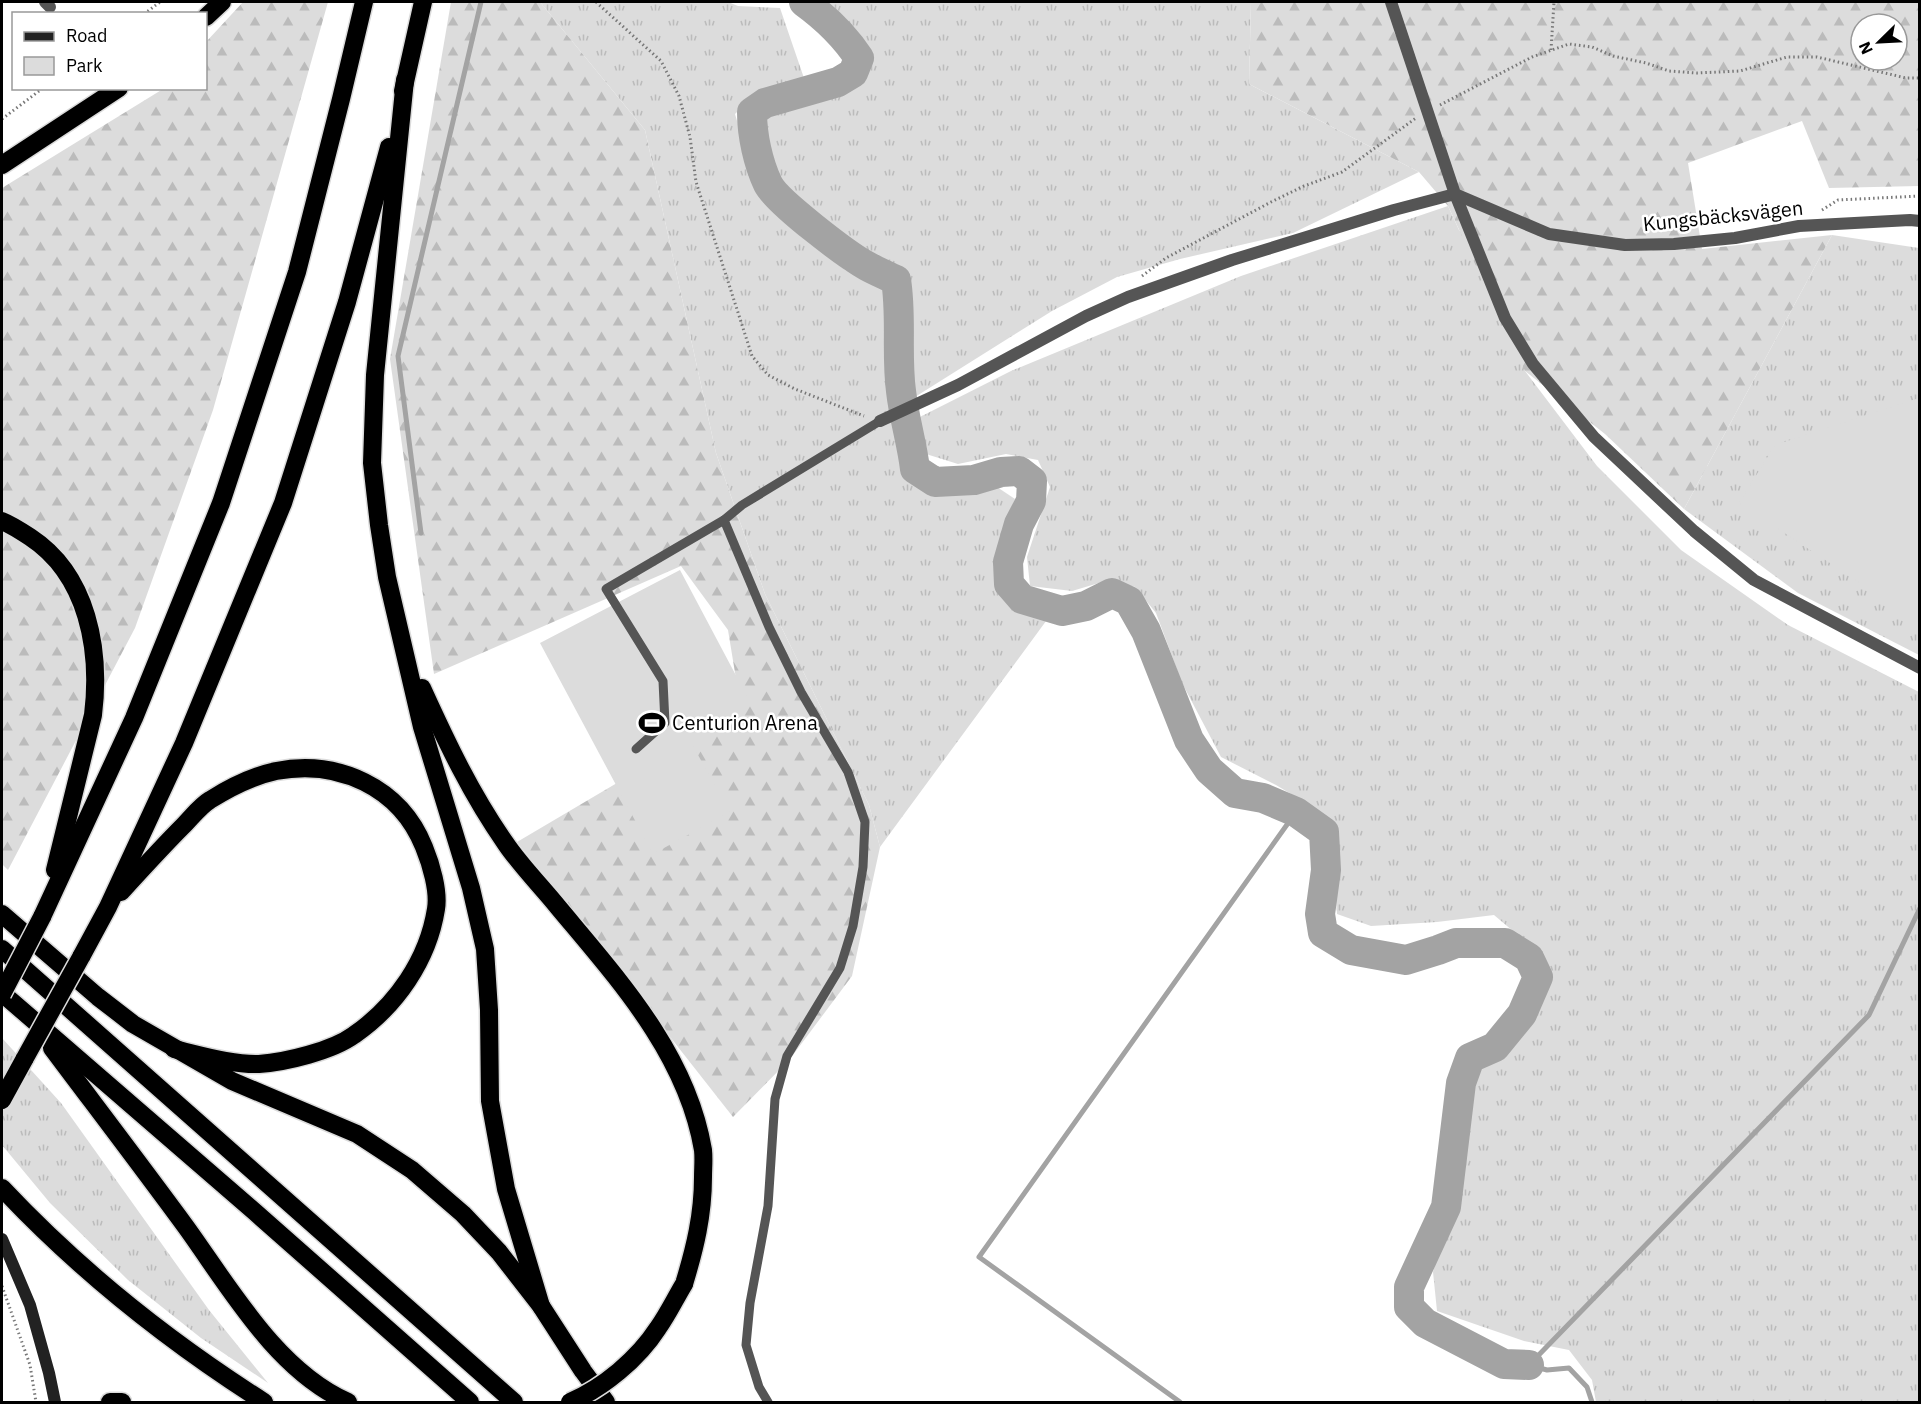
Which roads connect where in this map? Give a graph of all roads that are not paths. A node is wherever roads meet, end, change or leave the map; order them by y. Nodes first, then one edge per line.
1 (222, 2) edge
2 (364, 2) edge
3 (423, 2) edge
4 (1391, 2) edge
5 (207, 16) edge
6 (405, 80) junction
7 (116, 90) edge
8 (2, 165) edge
9 (1455, 194) junction
10 (1920, 221) edge
11 (880, 421) joint
12 (724, 520) junction
13 (2, 521) edge
14 (405, 651) junction
15 (1920, 668) edge
16 (636, 748) dead end
17 (108, 907) junction
18 (2, 914) edge
19 (42, 916) junction
20 (2, 950) edge
21 (2, 994) edge
22 (32, 1020) junction
23 (174, 1049) junction
24 (2, 1100) edge
25 (2, 1188) edge
26 (2, 1239) edge
27 (541, 1306) junction
28 (54, 1402) edge
29 (110, 1402) edge
30 (122, 1402) edge
31 (264, 1402) edge
32 (348, 1402) edge
33 (470, 1402) edge
34 (514, 1402) edge
35 (570, 1402) edge
36 (606, 1402) edge
37 (768, 1402) edge

1 - 5 highway
2 - 19 highway
3 - 6 highway
4 - 9 street
6 - 14 highway
6 - 17 highway
7 - 8 highway
9 - 10 street, Kungsbäcksvägen
9 - 11 street
9 - 15 street
11 - 12 lane
12 - 16 lane
12 - 37 lane
13 - 19 highway
14 - 27 highway
14 - 35 highway, bridge
17 - 23 highway
17 - 24 highway, bridge
18 - 23 highway
19 - 21 highway, bridge
20 - 34 highway
21 - 22 highway
22 - 32 highway
22 - 33 highway
23 - 27 highway
25 - 31 highway
26 - 28 main road
27 - 36 highway
29 - 30 highway

